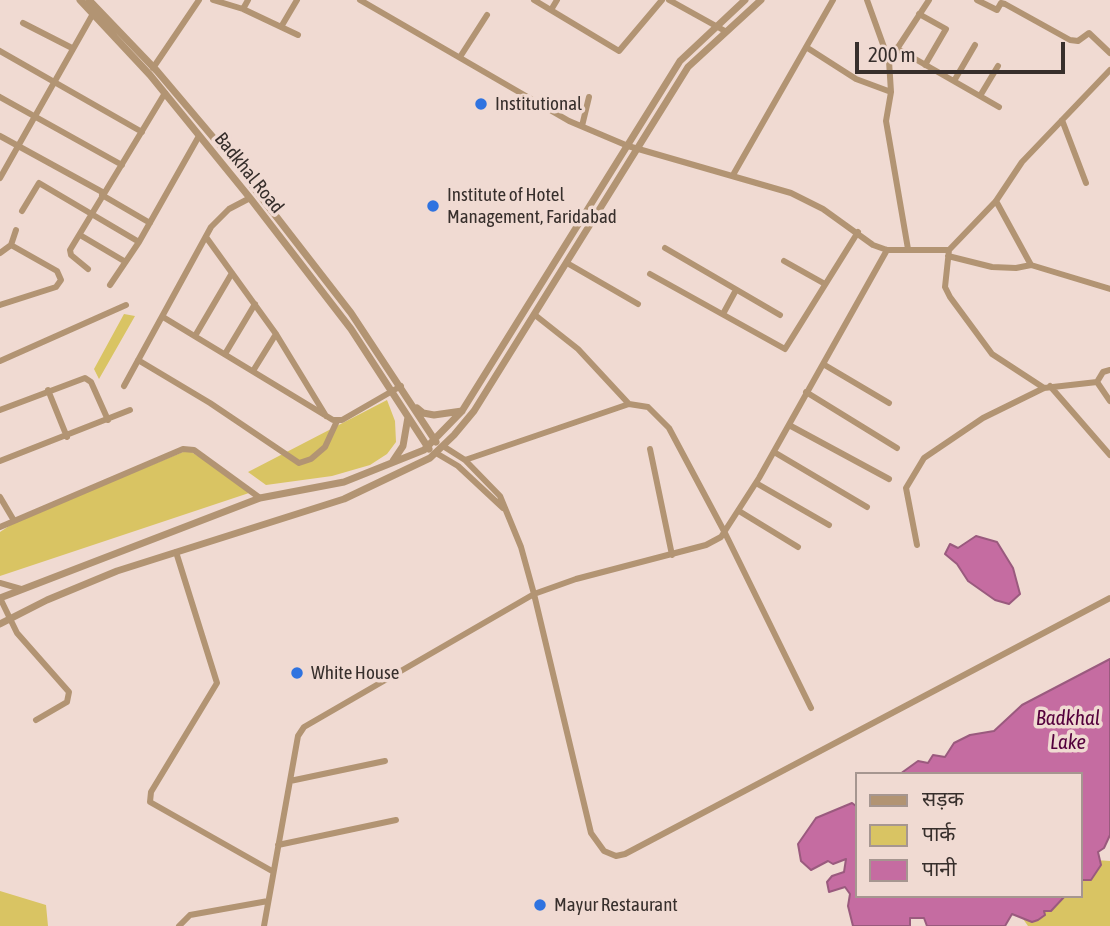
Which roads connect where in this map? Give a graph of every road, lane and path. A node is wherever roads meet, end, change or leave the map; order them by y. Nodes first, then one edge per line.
1 (80, 0) edge
2 (89, 0) edge
3 (200, 0) edge
4 (213, 0) edge
5 (248, 0) edge
6 (297, 0) edge
7 (360, 0) edge
8 (534, 0) edge
9 (557, 0) edge
10 (662, 0) edge
11 (669, 0) edge
12 (745, 0) edge
13 (761, 0) edge
14 (833, 0) edge
15 (867, 0) edge
16 (929, 0) edge
17 (978, 0) edge
18 (1006, 2) edge
19 (243, 9) junction
20 (551, 10) junction
21 (95, 11) junction
22 (919, 14) junction
23 (487, 15) dead end
24 (23, 23) dead end
25 (281, 27) junction
26 (716, 27) junction
27 (725, 32) junction
28 (298, 35) dead end
29 (975, 45) dead end
30 (806, 47) junction
31 (72, 48) junction
32 (896, 48) junction
33 (0, 51) edge
34 (1110, 53) edge
35 (460, 57) junction
36 (889, 61) junction
37 (925, 65) junction
38 (998, 66) dead end
39 (153, 68) junction
40 (1110, 70) edge
41 (53, 81) junction
42 (954, 81) junction
43 (891, 92) junction
44 (165, 93) junction
45 (980, 96) junction
46 (0, 97) edge
47 (589, 97) dead end
48 (999, 107) dead end
49 (35, 117) junction
50 (1062, 120) junction
51 (582, 126) junction
52 (142, 132) junction
53 (0, 136) edge
54 (199, 136) junction
55 (19, 146) junction
56 (628, 146) junction
57 (636, 149) junction
58 (0, 161) edge
59 (7, 165) junction
60 (122, 165) junction
61 (733, 175) junction
62 (0, 177) edge
63 (1086, 183) dead end
64 (103, 194) junction
65 (250, 198) junction
66 (996, 201) junction
67 (22, 211) dead end
68 (92, 214) junction
69 (150, 223) junction
70 (16, 230) dead end
71 (858, 232) junction
72 (80, 236) junction
73 (206, 237) junction
74 (139, 242) junction
75 (11, 245) junction
76 (665, 248) dead end
77 (908, 249) junction
78 (887, 250) junction
79 (0, 253) edge
80 (948, 253) junction
81 (124, 261) junction
82 (783, 261) dead end
83 (567, 263) junction
84 (1031, 265) junction
85 (88, 269) dead end
86 (232, 273) junction
87 (650, 274) dead end
88 (825, 284) junction
89 (110, 285) dead end
90 (1110, 289) edge
91 (736, 290) junction
92 (255, 304) junction
93 (638, 304) dead end
94 (0, 305) edge
95 (126, 305) dead end
96 (723, 314) junction
97 (780, 315) dead end
98 (535, 316) junction
99 (163, 317) junction
100 (276, 334) junction
101 (510, 335) junction
102 (195, 336) junction
103 (519, 340) junction
104 (225, 354) junction
105 (138, 360) junction
106 (0, 361) edge
107 (823, 364) junction
108 (1110, 370) edge
109 (254, 371) junction
110 (1097, 382) junction
111 (124, 386) dead end
112 (401, 386) junction
113 (1047, 387) junction
114 (48, 390) junction
115 (392, 391) junction
116 (806, 392) junction
117 (1110, 401) edge
118 (411, 403) junction
119 (888, 403) dead end
120 (629, 404) junction
121 (0, 410) edge
122 (130, 410) dead end
123 (461, 411) junction
124 (327, 417) junction
125 (408, 417) junction
126 (108, 420) junction
127 (337, 421) junction
128 (789, 425) junction
129 (67, 437) junction
130 (434, 441) junction
131 (443, 446) junction
132 (427, 447) junction
133 (897, 448) dead end
134 (650, 449) dead end
135 (774, 452) junction
136 (436, 453) junction
137 (1110, 455) edge
138 (465, 460) junction
139 (0, 461) edge
140 (391, 464) junction
141 (889, 479) dead end
142 (756, 483) junction
143 (0, 497) edge
144 (260, 498) junction
145 (867, 507) dead end
146 (503, 508) junction
147 (739, 511) junction
148 (13, 519) junction
149 (829, 525) dead end
150 (0, 527) edge
151 (725, 533) junction
152 (917, 545) dead end
153 (798, 547) dead end
154 (176, 552) junction
155 (672, 555) junction
156 (0, 583) edge
157 (22, 589) junction
158 (534, 594) junction
159 (0, 598) edge
160 (1110, 598) edge
161 (10, 618) junction
162 (0, 624) edge
163 (811, 708) dead end
164 (36, 720) dead end
165 (385, 761) dead end
166 (290, 781) junction
167 (396, 820) dead end
168 (278, 845) junction
169 (272, 871) junction
170 (268, 901) junction
171 (179, 926) edge
172 (264, 926) edge

1 - 21 street, Badkhal Road
2 - 21 street, Badkhal Road
3 - 39 street
4 - 19 street
5 - 19 street
6 - 25 street
7 - 35 street
8 - 20 street
9 - 20 street
10 - 20 street
11 - 26 street
12 - 26 street
13 - 27 street
14 - 30 street
15 - 36 street
16 - 22 street
17 - 18 street
18 - 34 street
19 - 25 street
21 - 31 street
21 - 39 street, Badkhal Road
21 - 44 street, Badkhal Road
22 - 32 street
22 - 37 street
23 - 35 street
24 - 31 street
25 - 28 street
26 - 27 street
26 - 56 street
27 - 57 street
29 - 42 street
30 - 43 street
30 - 61 street
31 - 41 street
32 - 36 street
32 - 37 street
33 - 41 street
35 - 51 street
36 - 43 street
37 - 42 street
38 - 45 street
39 - 112 street, Badkhal Road
40 - 50 street
41 - 49 street
41 - 52 street
42 - 45 street
43 - 77 street
44 - 52 street
44 - 54 street, Badkhal Road
45 - 48 street
46 - 49 street
47 - 51 street
49 - 55 street
49 - 60 street
50 - 63 street
50 - 66 street
51 - 56 street
52 - 60 street
53 - 55 street
54 - 65 street, Badkhal Road
54 - 69 street
55 - 59 street
55 - 64 street
56 - 57 street
56 - 101 street
57 - 61 street
57 - 83 street
58 - 59 street
59 - 62 street
60 - 64 street
61 - 71 street
64 - 68 street
64 - 69 street
65 - 73 street
65 - 115 street, Badkhal Road
66 - 80 street
66 - 84 street
67 - 68 street
68 - 72 street
68 - 74 street
69 - 74 street
70 - 75 street
71 - 78 street
71 - 88 street
72 - 81 street
72 - 85 street
73 - 86 street
73 - 99 street
74 - 81 street
75 - 79 street
75 - 94 street
76 - 91 street
77 - 78 street
77 - 80 street
78 - 107 street
80 - 84 street
80 - 113 street
81 - 89 street
82 - 88 street
83 - 93 street
83 - 98 street
84 - 90 street
86 - 92 street
86 - 102 street
87 - 96 street
88 - 96 street
91 - 96 street
91 - 97 street
92 - 100 street
92 - 104 street
95 - 106 street
98 - 103 street
98 - 120 street
99 - 102 street
99 - 105 street
100 - 109 street
100 - 124 street
101 - 103 street
101 - 123 street
102 - 104 street
103 - 131 street
104 - 109 street
105 - 111 street
105 - 127 street
107 - 116 street
107 - 119 street
108 - 110 street
109 - 124 street
110 - 113 street
110 - 117 street
112 - 115 street
112 - 118 street, Badkhal Road
113 - 137 street
113 - 152 street
114 - 121 street
114 - 126 street
114 - 129 street
115 - 125 street, Badkhal Road
115 - 127 street
116 - 128 street
116 - 133 street
118 - 123 street
118 - 130 street, Badkhal Road
120 - 138 street
120 - 151 street
122 - 126 street
123 - 130 street
124 - 127 street
125 - 132 street, Badkhal Road
125 - 140 street
126 - 129 street
128 - 135 street
128 - 141 street
129 - 139 street
130 - 131 street
130 - 132 street
131 - 136 street
131 - 138 street
132 - 136 street
132 - 140 street
134 - 155 street
135 - 142 street
135 - 145 street
136 - 146 street
136 - 154 street
138 - 146 street
140 - 144 street
142 - 147 street
142 - 149 street
143 - 148 street
144 - 148 street
144 - 157 street
146 - 158 street
147 - 151 street
147 - 153 street
148 - 150 street
151 - 155 street
151 - 163 street
154 - 161 street
154 - 169 street
155 - 158 street
156 - 157 street
157 - 159 street
158 - 160 street
158 - 166 street
159 - 161 street
161 - 162 street
161 - 164 street
165 - 166 street
166 - 168 street
167 - 168 street
168 - 169 street
169 - 170 street
170 - 171 street
170 - 172 street

